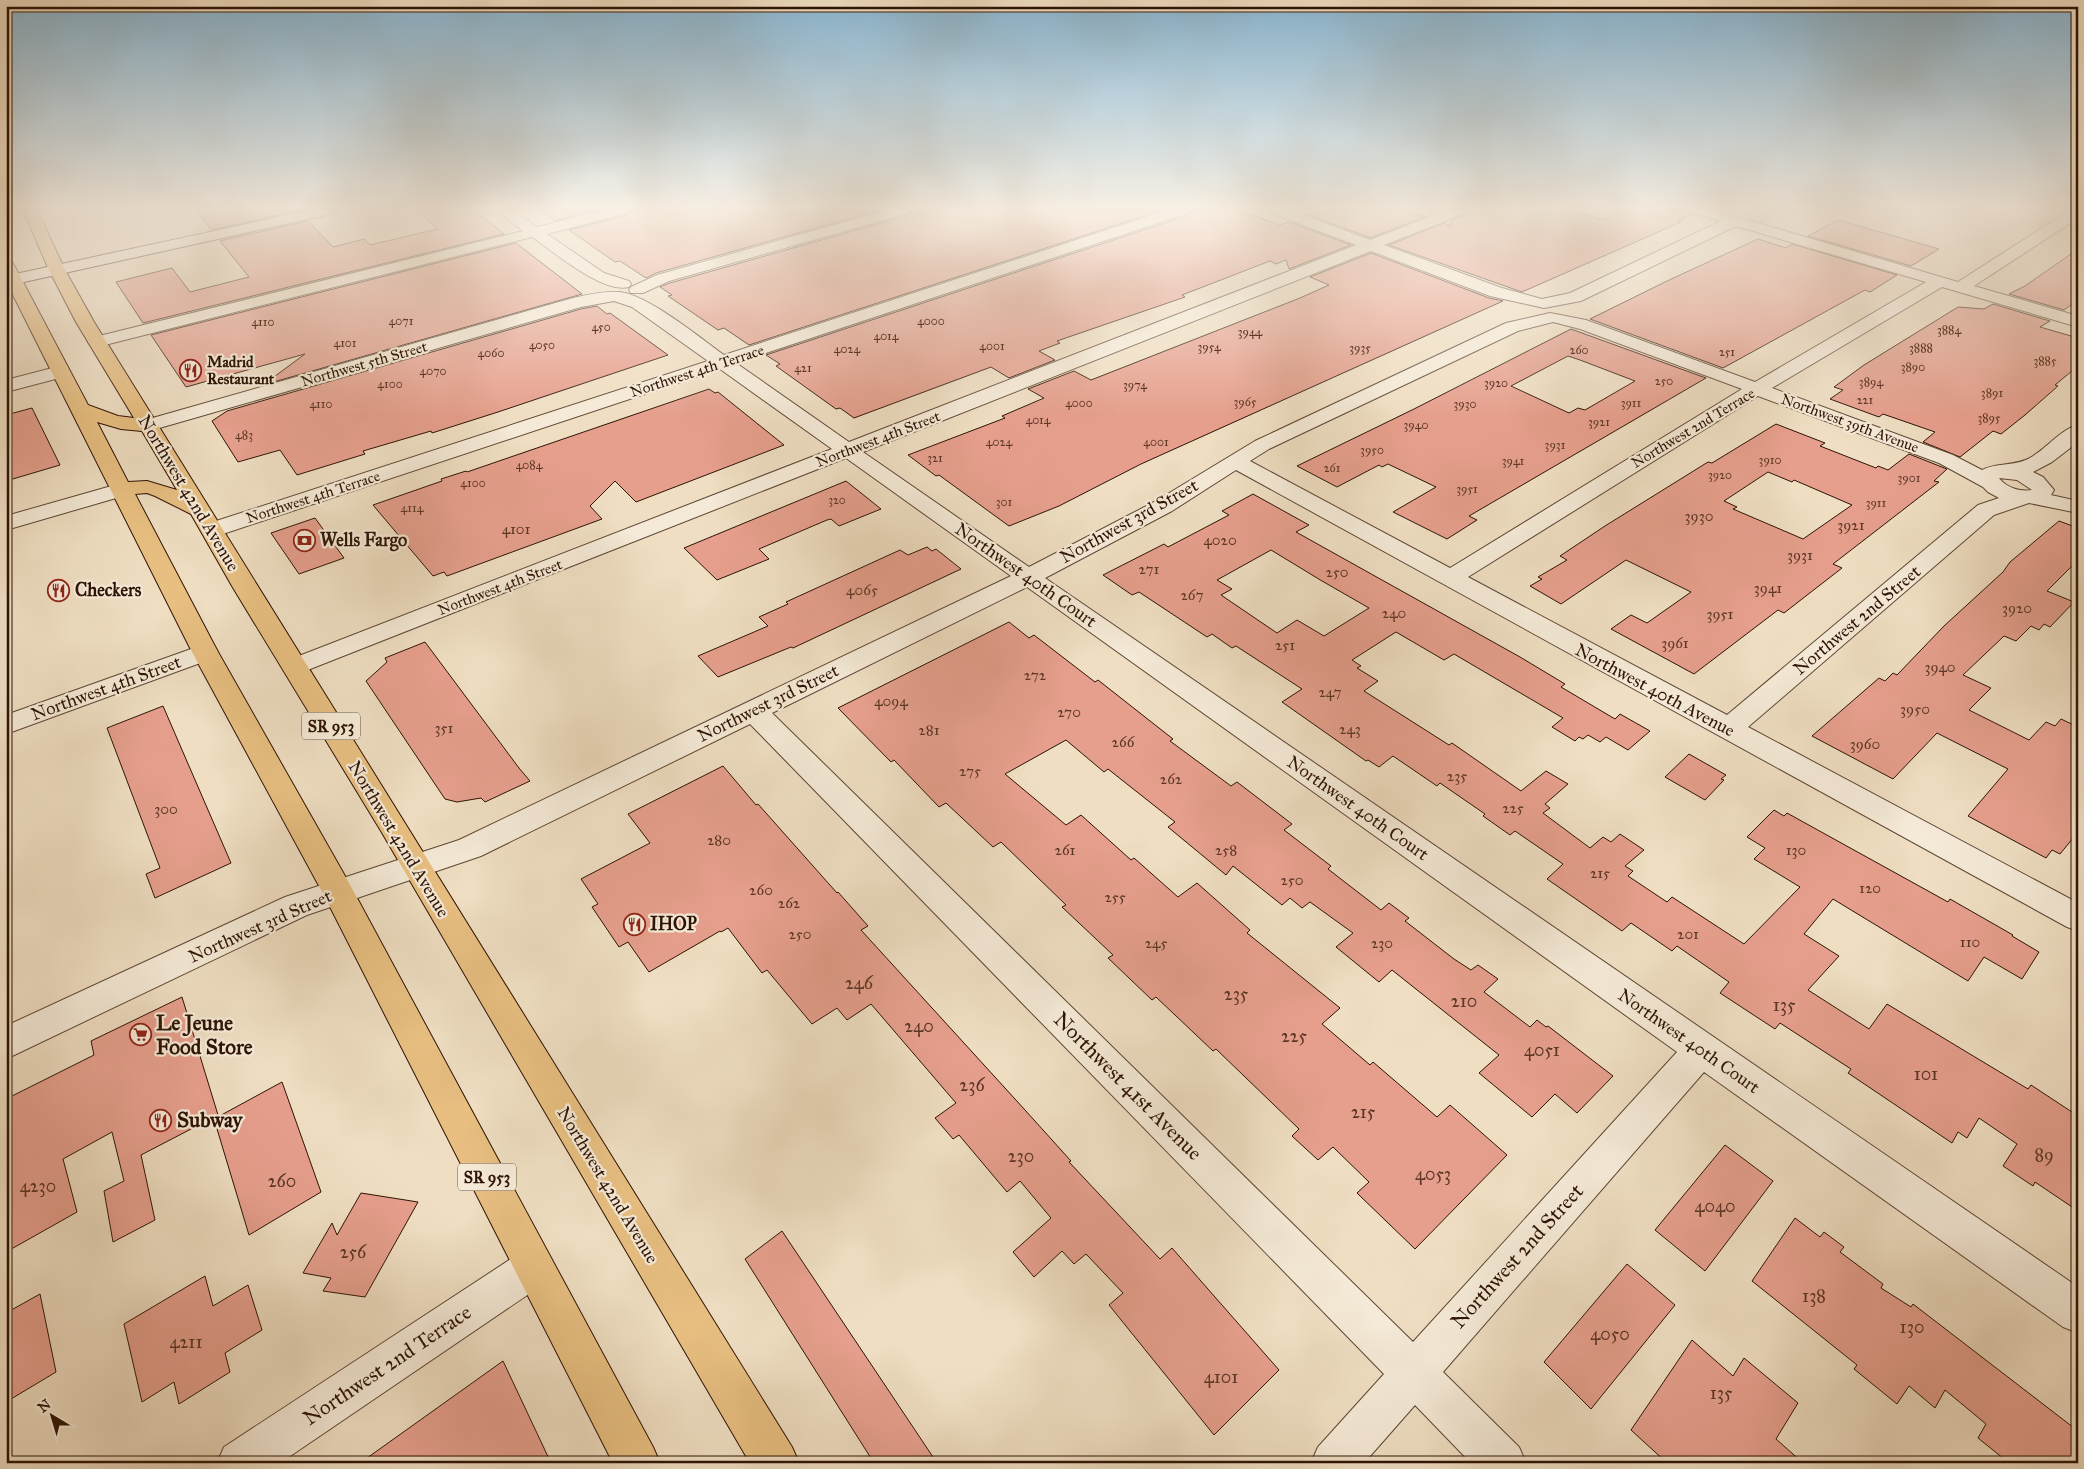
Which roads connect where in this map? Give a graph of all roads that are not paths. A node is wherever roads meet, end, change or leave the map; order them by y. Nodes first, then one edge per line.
1 (9, 279) edge
2 (62, 279) edge
3 (350, 279) edge
4 (601, 279) edge
5 (661, 279) edge
6 (975, 279) edge
7 (1288, 279) edge
8 (1459, 279) edge
9 (1614, 279) edge
10 (1932, 279) edge
11 (1974, 279) edge
12 (1940, 281) junction
13 (1961, 287) junction
14 (619, 291) junction
15 (1543, 312) junction
16 (2078, 322) edge
17 (97, 342) junction
18 (722, 362) junction
19 (60, 372) junction
20 (6, 386) edge
21 (1757, 389) junction
22 (80, 409) junction
23 (149, 425) junction
24 (2078, 431) edge
25 (849, 450) junction
26 (1234, 461) junction
27 (2043, 461) junction
28 (1998, 478) junction
29 (122, 489) junction
30 (2034, 492) junction
31 (2076, 507) edge
32 (1986, 510) junction
33 (206, 520) junction
34 (6, 523) edge
35 (1028, 577) junction
36 (1449, 579) junction
37 (205, 652) junction
38 (295, 667) junction
39 (752, 710) junction
40 (6, 725) edge
41 (1728, 729) junction
42 (416, 866) junction
43 (338, 892) junction
44 (2078, 918) edge
45 (6, 1043) edge
46 (1701, 1050) junction
47 (534, 1267) junction
48 (2078, 1312) edge
49 (1414, 1372) junction
50 (240, 1463) edge
51 (637, 1463) edge
52 (776, 1463) edge
53 (1334, 1463) edge
54 (1503, 1463) edge

1 - 19 main road, SR 953
2 - 17 main road, Northwest 42nd Avenue / SR 953
3 - 17 street
4 - 14 street, Northwest 40th Court
5 - 14 street, Northwest 5th Street
6 - 18 street, Northwest 4th Terrace
7 - 25 street, Northwest 4th Street
8 - 15 street, Northwest 39th Avenue
9 - 15 street, Northwest 3rd Street
10 - 12 street
11 - 13 street
12 - 13 street
12 - 21 street, Northwest 2nd Terrace
13 - 16 street
14 - 18 street, Northwest 40th Court
14 - 23 street, Northwest 5th Street
15 - 21 street, Northwest 39th Avenue
15 - 26 street, Northwest 3rd Street
17 - 23 main road, Northwest 42nd Avenue / SR 953
18 - 25 street, Northwest 40th Court
18 - 33 street, Northwest 4th Terrace
19 - 20 street
19 - 22 main road, SR 953
21 - 28 street, Northwest 39th Avenue
21 - 36 street, Northwest 2nd Terrace
22 - 23 main road
22 - 29 main road, SR 953
23 - 33 main road, Northwest 42nd Avenue / SR 953
24 - 27 street
25 - 35 street, Northwest 40th Court
25 - 38 street, Northwest 4th Street
26 - 35 street, Northwest 3rd Street
26 - 36 street, Northwest 40th Avenue
27 - 28 street
27 - 30 street
28 - 30 street, Northwest 39th Avenue
28 - 32 street, Northwest 2nd Street
29 - 33 main road
29 - 34 street
29 - 37 main road, SR 953
30 - 31 street
30 - 32 street, Northwest 2nd Street
32 - 41 street, Northwest 2nd Street
33 - 38 main road, Northwest 42nd Avenue / SR 953
35 - 39 street, Northwest 3rd Street
35 - 46 street, Northwest 40th Court
36 - 41 street, Northwest 40th Avenue
37 - 40 street, Northwest 4th Street
37 - 43 main road, SR 953
38 - 42 main road, Northwest 42nd Avenue / SR 953
39 - 42 street, Northwest 3rd Street
39 - 49 street, Northwest 41st Avenue
41 - 44 street, Northwest 40th Avenue
42 - 43 street, Northwest 3rd Street
42 - 52 main road, Northwest 42nd Avenue / SR 953
43 - 45 street, Northwest 3rd Street
43 - 47 main road, SR 953
46 - 48 street, Northwest 40th Court
46 - 49 street, Northwest 2nd Street
47 - 50 street, Northwest 2nd Terrace
47 - 51 main road, SR 953
49 - 53 street, Northwest 2nd Street
49 - 54 street, Northwest 41st Avenue

